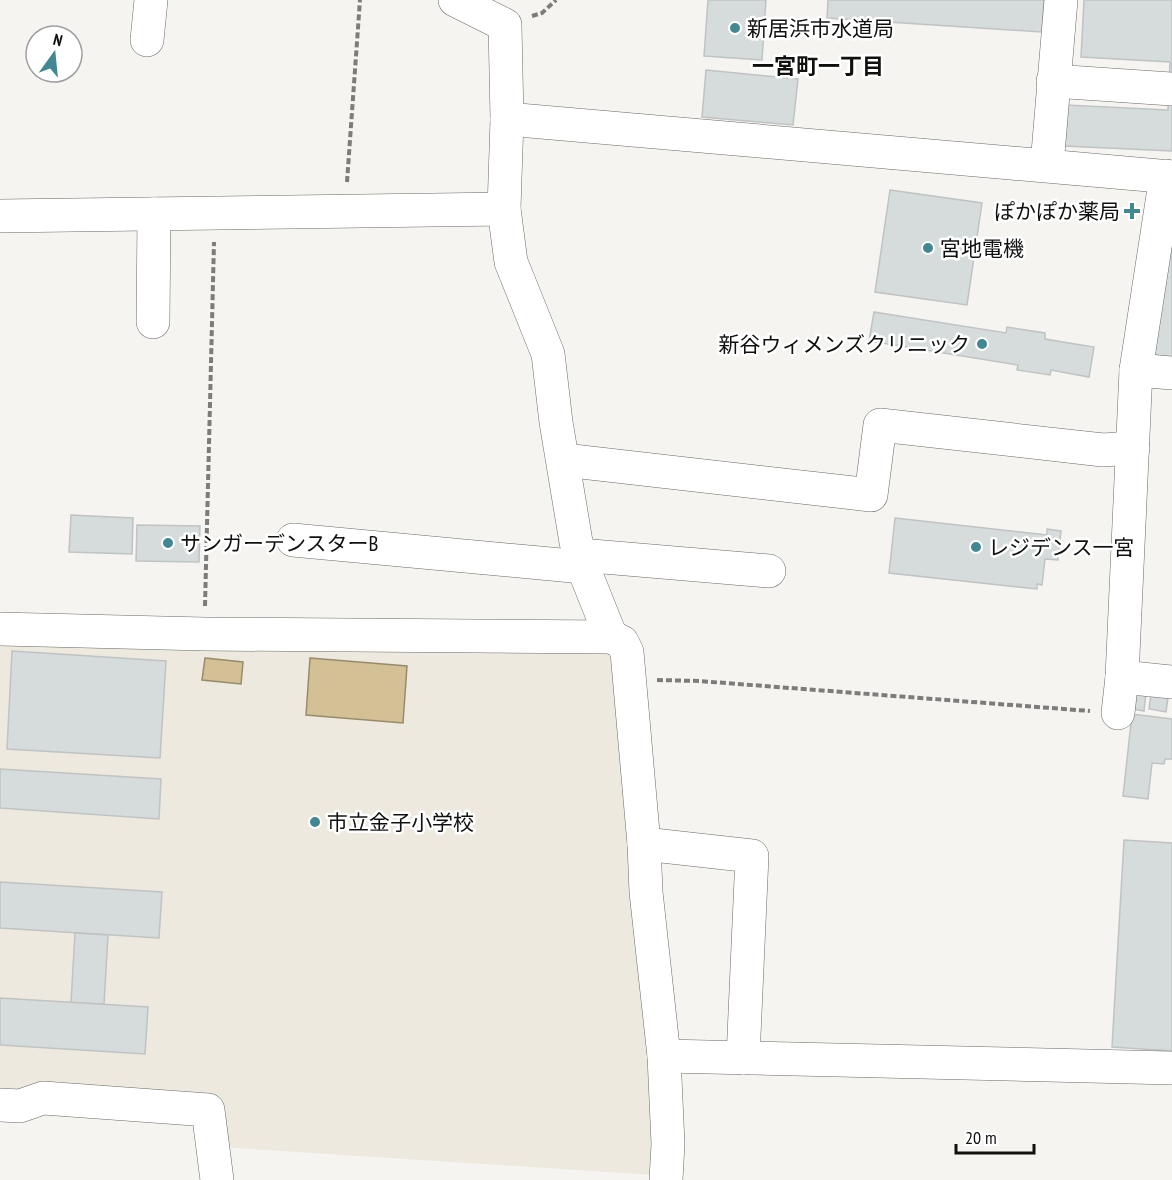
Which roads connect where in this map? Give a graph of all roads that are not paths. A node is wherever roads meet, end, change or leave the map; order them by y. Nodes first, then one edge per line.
1 (151, 0) edge
2 (455, 0) edge
3 (1060, 0) edge
4 (147, 40) dead end
5 (1053, 81) junction
6 (1172, 89) edge
7 (507, 119) junction
8 (1047, 165) junction
9 (1169, 176) edge
10 (504, 209) junction
11 (154, 214) junction
12 (0, 216) edge
13 (153, 322) dead end
14 (1136, 369) junction
15 (1172, 373) edge
16 (1133, 448) junction
17 (564, 460) junction
18 (293, 540) dead end
19 (581, 561) junction
20 (769, 571) dead end
21 (0, 629) edge
22 (611, 637) junction
23 (1122, 677) junction
24 (1172, 682) edge
25 (1118, 713) road end
26 (644, 844) junction
27 (664, 1056) junction
28 (743, 1058) junction
29 (1172, 1068) edge
30 (0, 1105) edge
31 (217, 1180) edge
32 (666, 1180) edge

1 - 4 street
2 - 7 street
3 - 5 street
5 - 6 street
5 - 8 street
7 - 8 street
7 - 10 street
8 - 9 street
9 - 14 street
10 - 11 street
10 - 17 street
11 - 12 street
11 - 13 street
14 - 15 street
14 - 16 street
16 - 17 street
16 - 23 street
17 - 19 street
18 - 19 street
19 - 20 street
19 - 22 street
21 - 22 street
22 - 26 street
23 - 24 street
23 - 25 street
26 - 27 street
26 - 28 street
27 - 28 street
27 - 32 street
28 - 29 street
30 - 31 street

